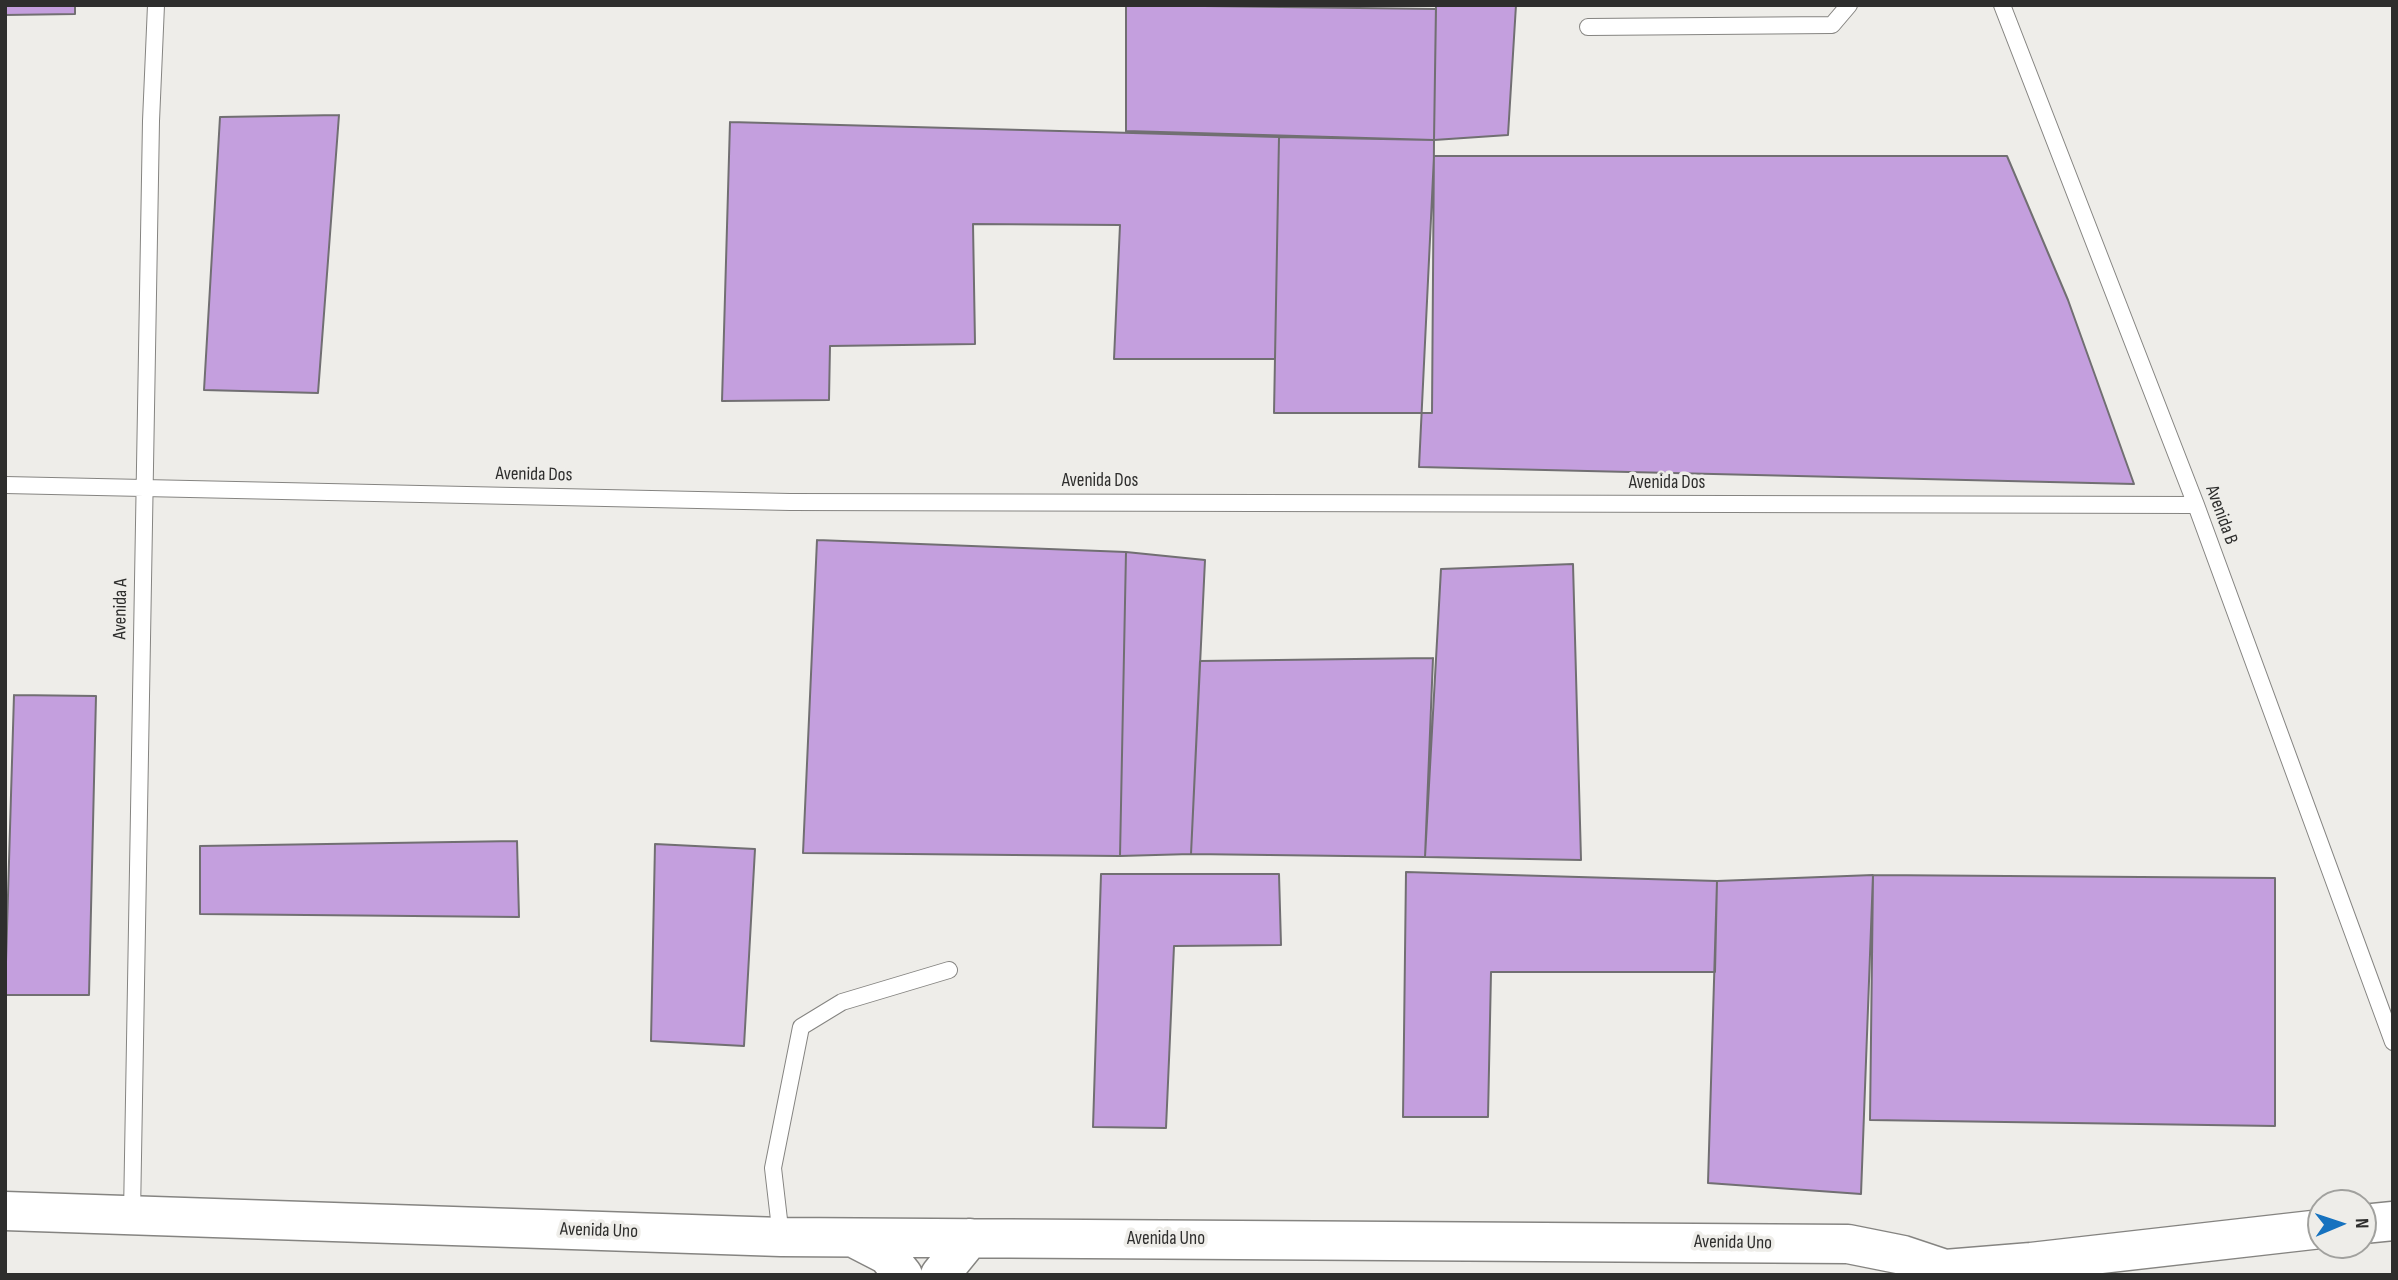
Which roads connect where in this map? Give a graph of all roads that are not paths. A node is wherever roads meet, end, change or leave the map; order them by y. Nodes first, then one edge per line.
1 (156, 5) edge
2 (1849, 5) edge
3 (2002, 5) edge
4 (1588, 27) dead end
5 (5, 485) edge
6 (145, 487) junction
7 (2196, 505) junction
8 (949, 970) dead end
9 (2393, 1042) edge
10 (5, 1211) edge
11 (132, 1214) junction
12 (2307, 1231) edge
13 (781, 1237) junction
14 (853, 1237) junction
15 (970, 1238) junction
16 (903, 1275) edge
17 (940, 1275) edge

1 - 6 lane, Avenida A
2 - 4 lane
3 - 7 lane, Avenida B
5 - 6 lane, Avenida Dos
6 - 7 lane, Avenida Dos
6 - 11 lane, Avenida A
7 - 9 lane, Avenida B
8 - 13 lane
10 - 11 street, Avenida Uno
11 - 13 street, Avenida Uno
12 - 15 street, Avenida Uno
13 - 14 street, Avenida Uno
14 - 15 street, Avenida Uno
14 - 16 street
15 - 17 street

